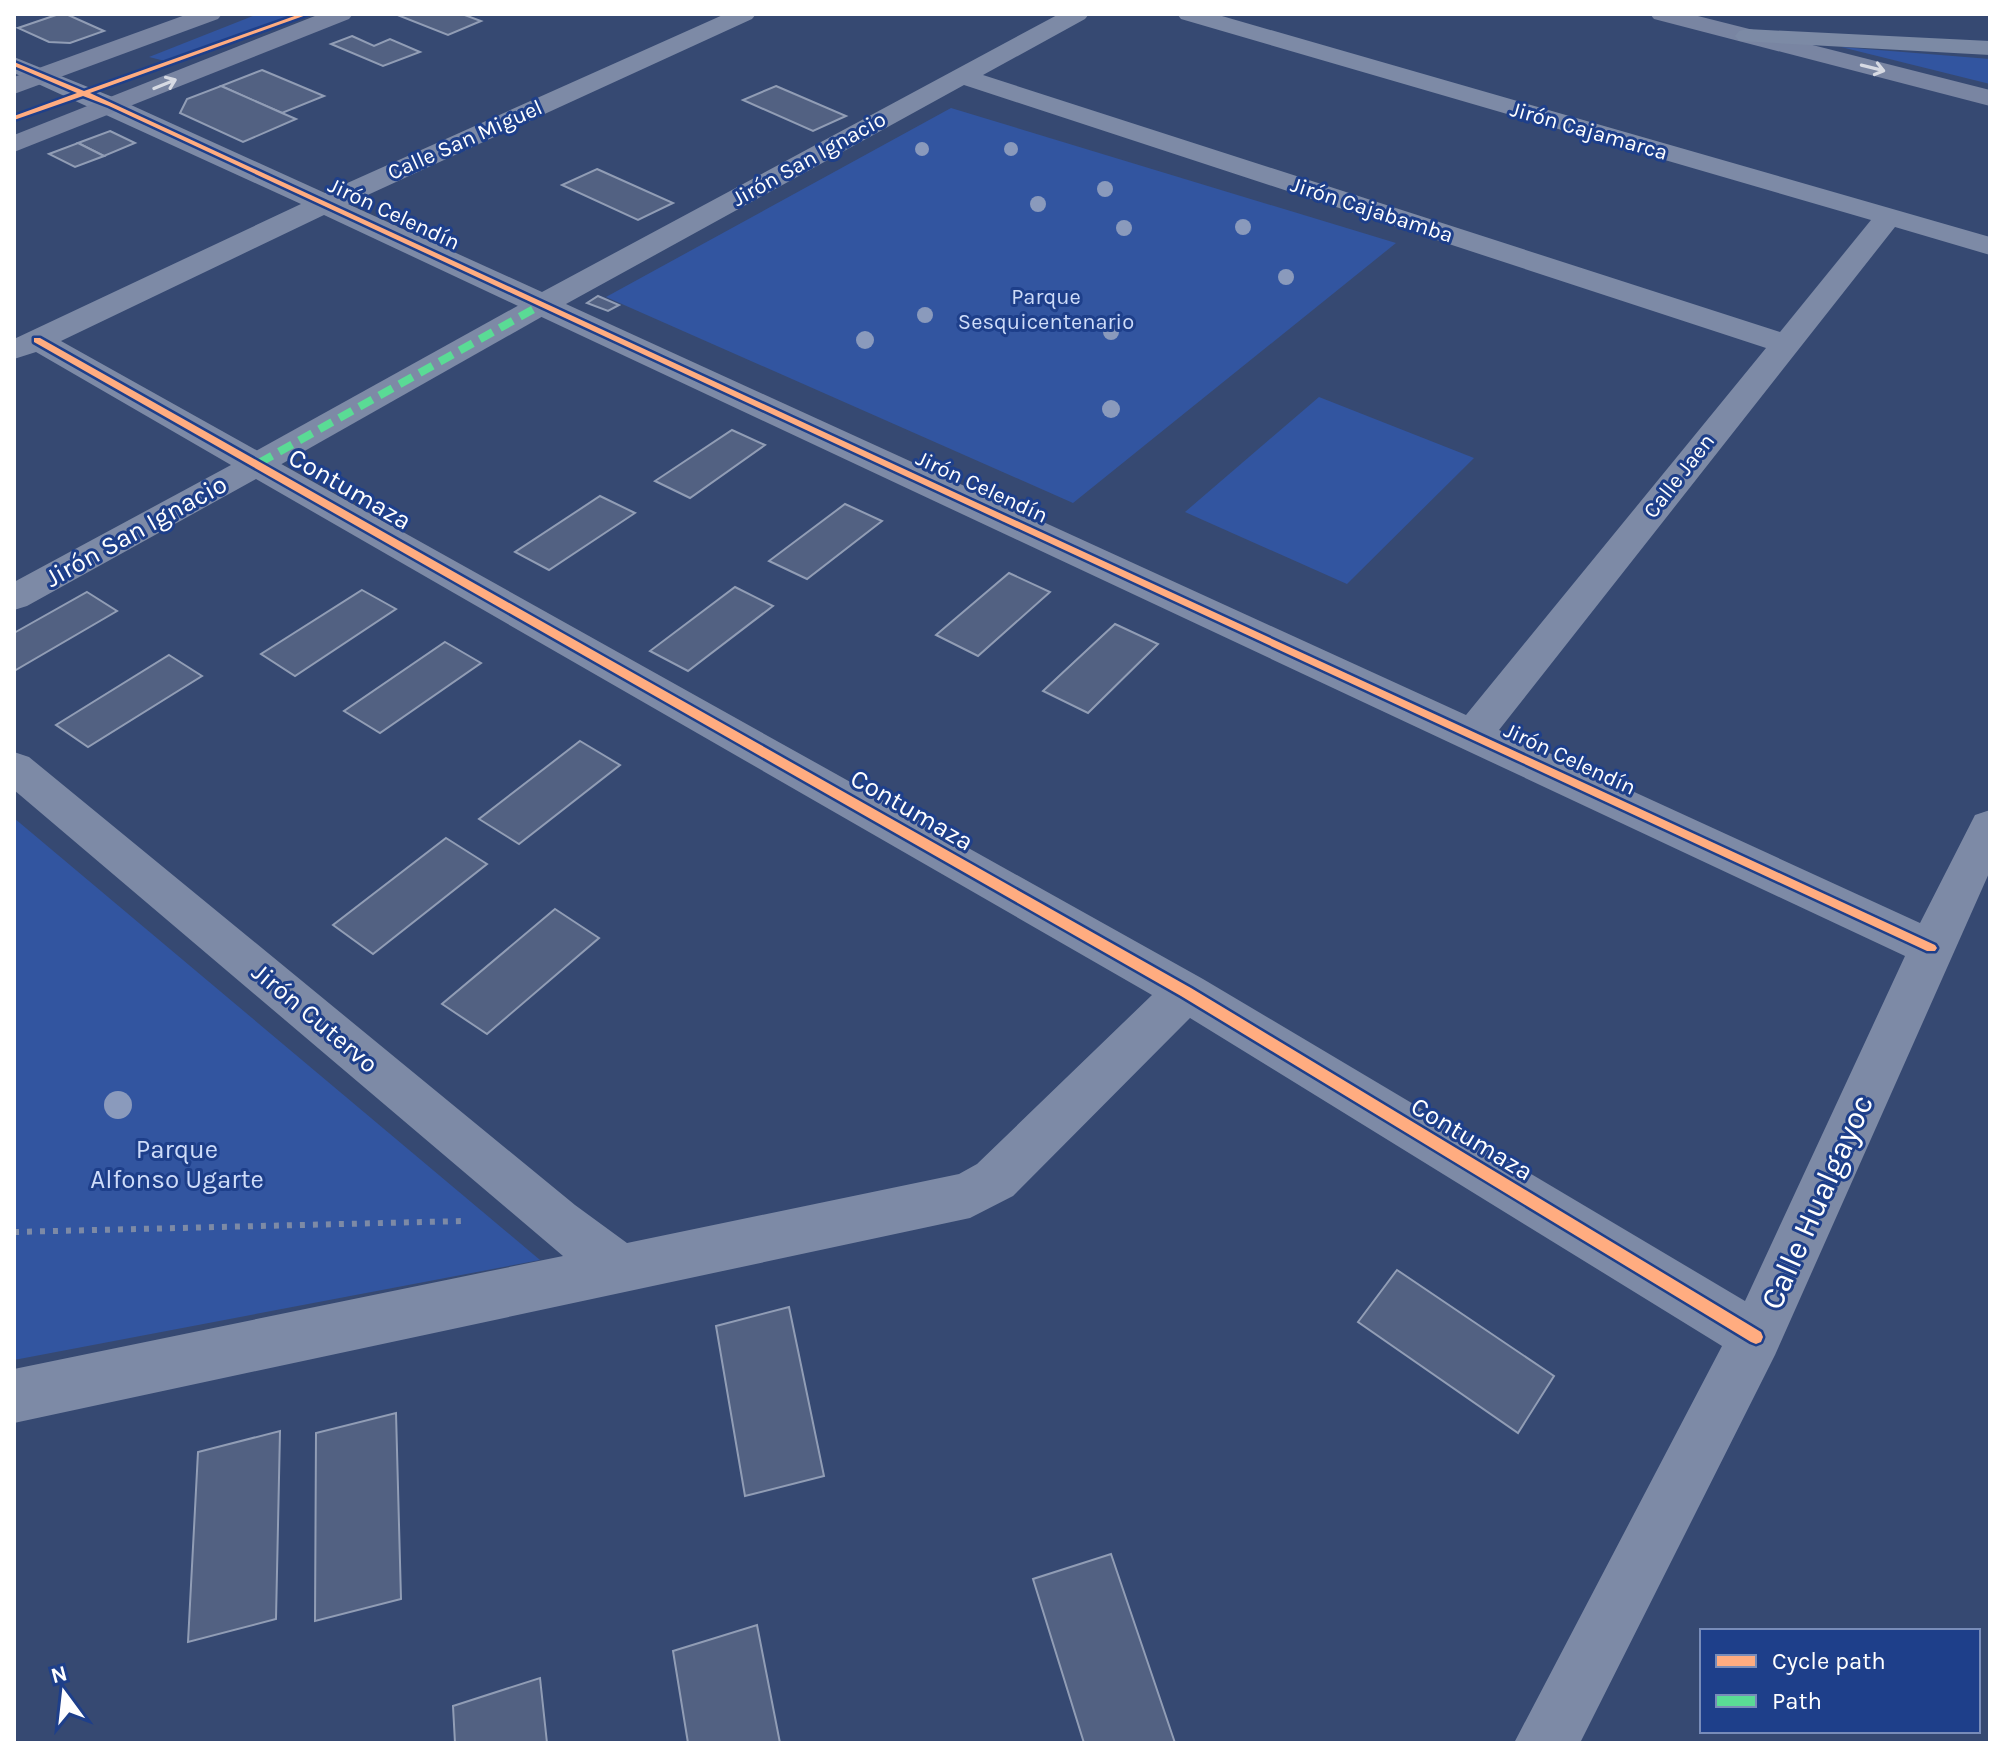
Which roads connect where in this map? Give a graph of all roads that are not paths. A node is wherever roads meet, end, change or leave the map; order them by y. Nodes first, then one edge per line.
1 (210, 14) edge
2 (341, 14) edge
3 (744, 14) edge
4 (1077, 14) edge
5 (1189, 14) edge
6 (1662, 14) edge
7 (1900, 21) dead end
8 (1747, 36) junction
9 (1990, 46) edge
10 (23, 76) edge
11 (960, 76) junction
12 (1990, 98) edge
13 (111, 105) junction
14 (14, 144) edge
15 (324, 204) junction
16 (1888, 218) junction
17 (1990, 246) edge
18 (541, 305) junction
19 (1784, 344) junction
20 (26, 345) edge
21 (259, 463) junction
22 (14, 598) edge
23 (1472, 736) junction
24 (14, 767) edge
25 (1990, 826) edge
26 (1931, 948) junction
27 (1186, 992) junction
28 (618, 1267) junction
29 (1756, 1337) junction
30 (14, 1396) edge
31 (1546, 1743) edge

1 - 10 main road
13 -> 2 main road
3 - 15 street, Calle San Miguel
4 - 11 street, Jirón San Ignacio
5 - 16 street, Jirón Cajamarca
6 - 8 main road
7 - 9 main road
8 - 9 main road
8 -> 12 main road
10 - 13 street, Jirón Celendín
11 - 18 street, Jirón San Ignacio
11 - 19 street, Jirón Cajabamba
13 - 14 main road
13 - 15 street, Jirón Celendín
15 - 18 street, Jirón Celendín
15 - 20 street, Calle San Miguel
16 - 17 street, Jirón Cajamarca
16 - 19 street, Calle Jaen
18 - 21 street, Jirón San Ignacio
18 - 23 street, Jirón Celendín
19 - 23 street, Calle Jaen
20 - 21 street, Contumaza
21 - 22 street, Jirón San Ignacio
21 - 27 street, Contumaza
23 - 26 street, Jirón Celendín
24 - 28 street, Jirón Cutervo
25 - 26 street, Calle Hualgayoc
26 - 29 street, Calle Hualgayoc
27 - 28 street
27 - 29 street, Contumaza
28 - 30 street
29 - 31 street, Calle Hualgayoc

